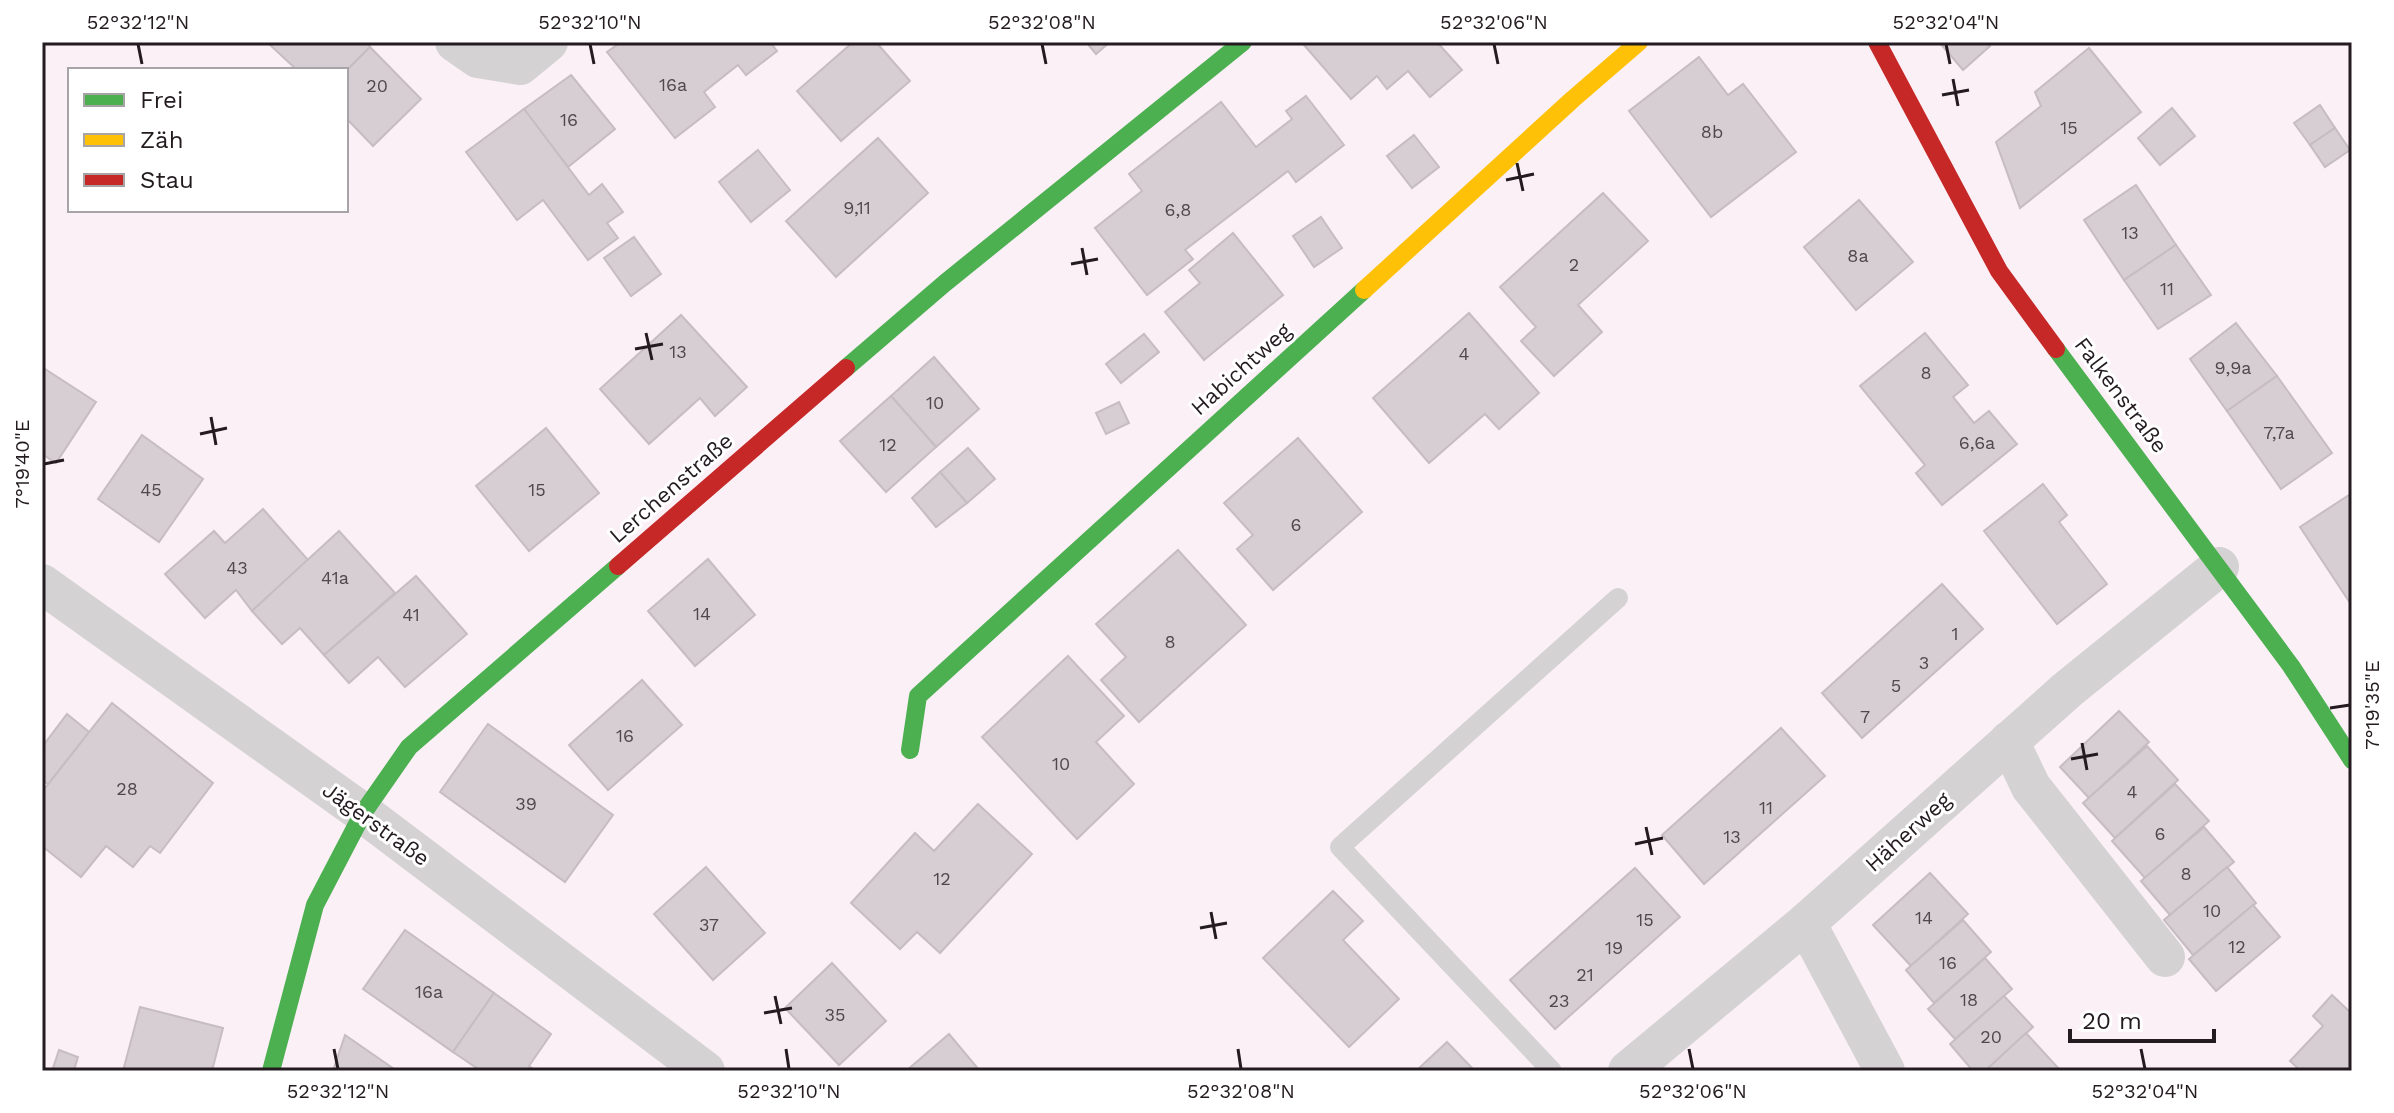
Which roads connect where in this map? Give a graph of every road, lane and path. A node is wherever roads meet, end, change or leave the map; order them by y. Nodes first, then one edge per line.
1 (455, 42) edge
2 (548, 42) edge
3 (1243, 42) edge
4 (1639, 42) edge
5 (1877, 42) edge
6 (2219, 567) junction
7 (42, 584) edge
8 (1618, 598) dead end
9 (2009, 741) junction
10 (910, 750) dead end
11 (2352, 760) edge
12 (363, 813) junction
13 (1806, 923) junction
14 (2165, 957) dead end
15 (271, 1071) edge
16 (705, 1071) edge
17 (1552, 1071) edge
18 (1628, 1071) edge
19 (1885, 1071) edge

1 - 2 street
3 - 12 street, Lerchenstraße
4 - 10 street, Habichtweg
5 - 6 street, Falkenstraße
6 - 9 street, Häherweg
6 - 11 street, Falkenstraße
7 - 12 street, Jägerstraße
8 - 17 lane
9 - 13 street, Häherweg
9 - 14 street
12 - 15 street, Lerchenstraße
12 - 16 street, Jägerstraße
13 - 18 street, Häherweg
13 - 19 street

